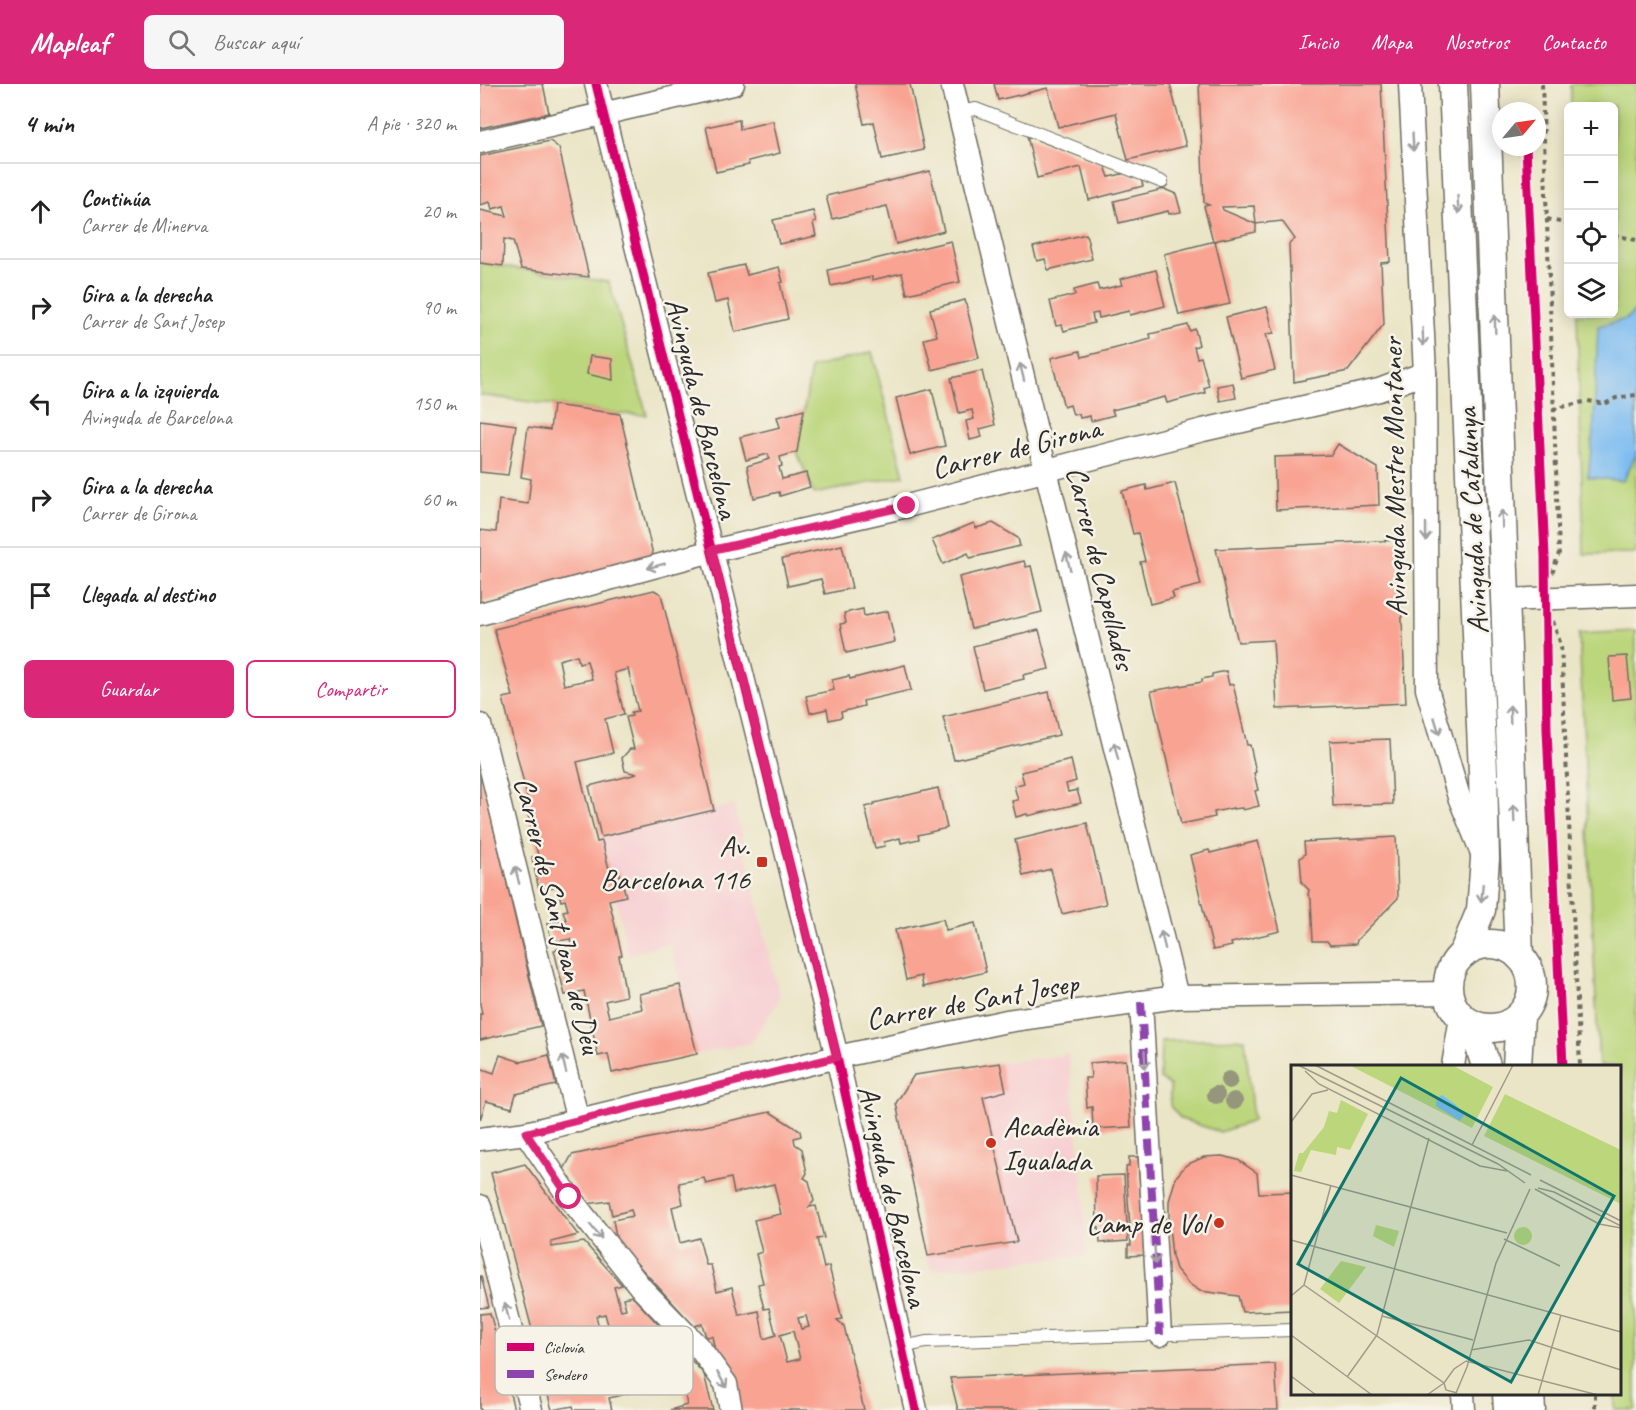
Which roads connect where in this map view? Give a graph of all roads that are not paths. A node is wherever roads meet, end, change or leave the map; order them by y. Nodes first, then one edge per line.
1 (596, 84) edge
2 (733, 84) edge
3 (952, 84) edge
4 (1410, 84) edge
5 (1453, 84) edge
6 (1485, 84) edge
7 (959, 112) junction
8 (604, 114) junction
9 (480, 142) edge
10 (1162, 182) dead end
11 (1425, 372) junction
12 (1046, 471) junction
13 (712, 550) junction
14 (1636, 595) edge
15 (1505, 600) junction
16 (480, 614) edge
17 (480, 725) edge
18 (1485, 859) junction
19 (1463, 954) junction
20 (1519, 956) junction
21 (1177, 997) junction
22 (1141, 1002) junction
23 (1461, 1011) junction
24 (1520, 1016) junction
25 (837, 1057) junction
26 (1453, 1065) edge
27 (1486, 1065) edge
28 (1518, 1065) edge
29 (578, 1120) junction
30 (526, 1133) junction
31 (480, 1139) edge
32 (480, 1206) edge
33 (510, 1326) edge
34 (678, 1326) edge
35 (1291, 1330) edge
36 (1160, 1335) junction
37 (693, 1342) edge
38 (902, 1347) junction
39 (527, 1395) edge
40 (1463, 1395) edge
41 (1507, 1395) edge
42 (1530, 1395) edge
43 (531, 1410) edge
44 (731, 1410) edge
45 (916, 1410) edge
46 (1464, 1410) edge
47 (1508, 1410) edge
48 (1531, 1410) edge

1 - 8 street, Avinguda de Barcelona
2 - 8 street
3 - 7 street, Carrer de Capellades
4 -> 11 street, Avinguda Mestre Montaner
5 -> 18 street, Avinguda de Catalunya
15 -> 6 street, Avinguda de Catalunya
7 - 10 lane
12 -> 7 street, Carrer de Capellades
8 - 9 street
8 - 13 street, Avinguda de Barcelona
11 - 12 street, Carrer de Girona
11 -> 18 street, Avinguda Mestre Montaner
12 - 13 street, Carrer de Girona
21 -> 12 street, Carrer de Capellades
13 -> 16 street, Carrer de Girona
13 - 25 street, Avinguda de Barcelona
14 - 15 street
20 -> 15 street, Avinguda de Catalunya
29 -> 17 street, Carrer de Sant Joan de Déu
18 -> 19 street, Avinguda de Catalunya
19 - 20 street
19 - 23 street
20 - 24 street
21 - 22 street, Carrer de Sant Josep
21 - 23 street, Carrer de Sant Josep
22 - 25 street, Carrer de Sant Josep
22 -> 36 street
23 - 24 street
23 - 26 street
23 - 27 street
24 - 28 street
25 - 29 street, Carrer de Sant Josep
25 - 38 street, Avinguda de Barcelona
29 - 30 street, Carrer de Sant Josep
30 - 31 street, Carrer de Sant Josep
30 -> 34 street
33 -> 32 street
35 - 36 lane
36 - 38 lane
37 -> 44 street
38 - 45 street, Avinguda de Barcelona
43 -> 39 street
40 - 46 street
41 - 47 street
42 - 48 street

